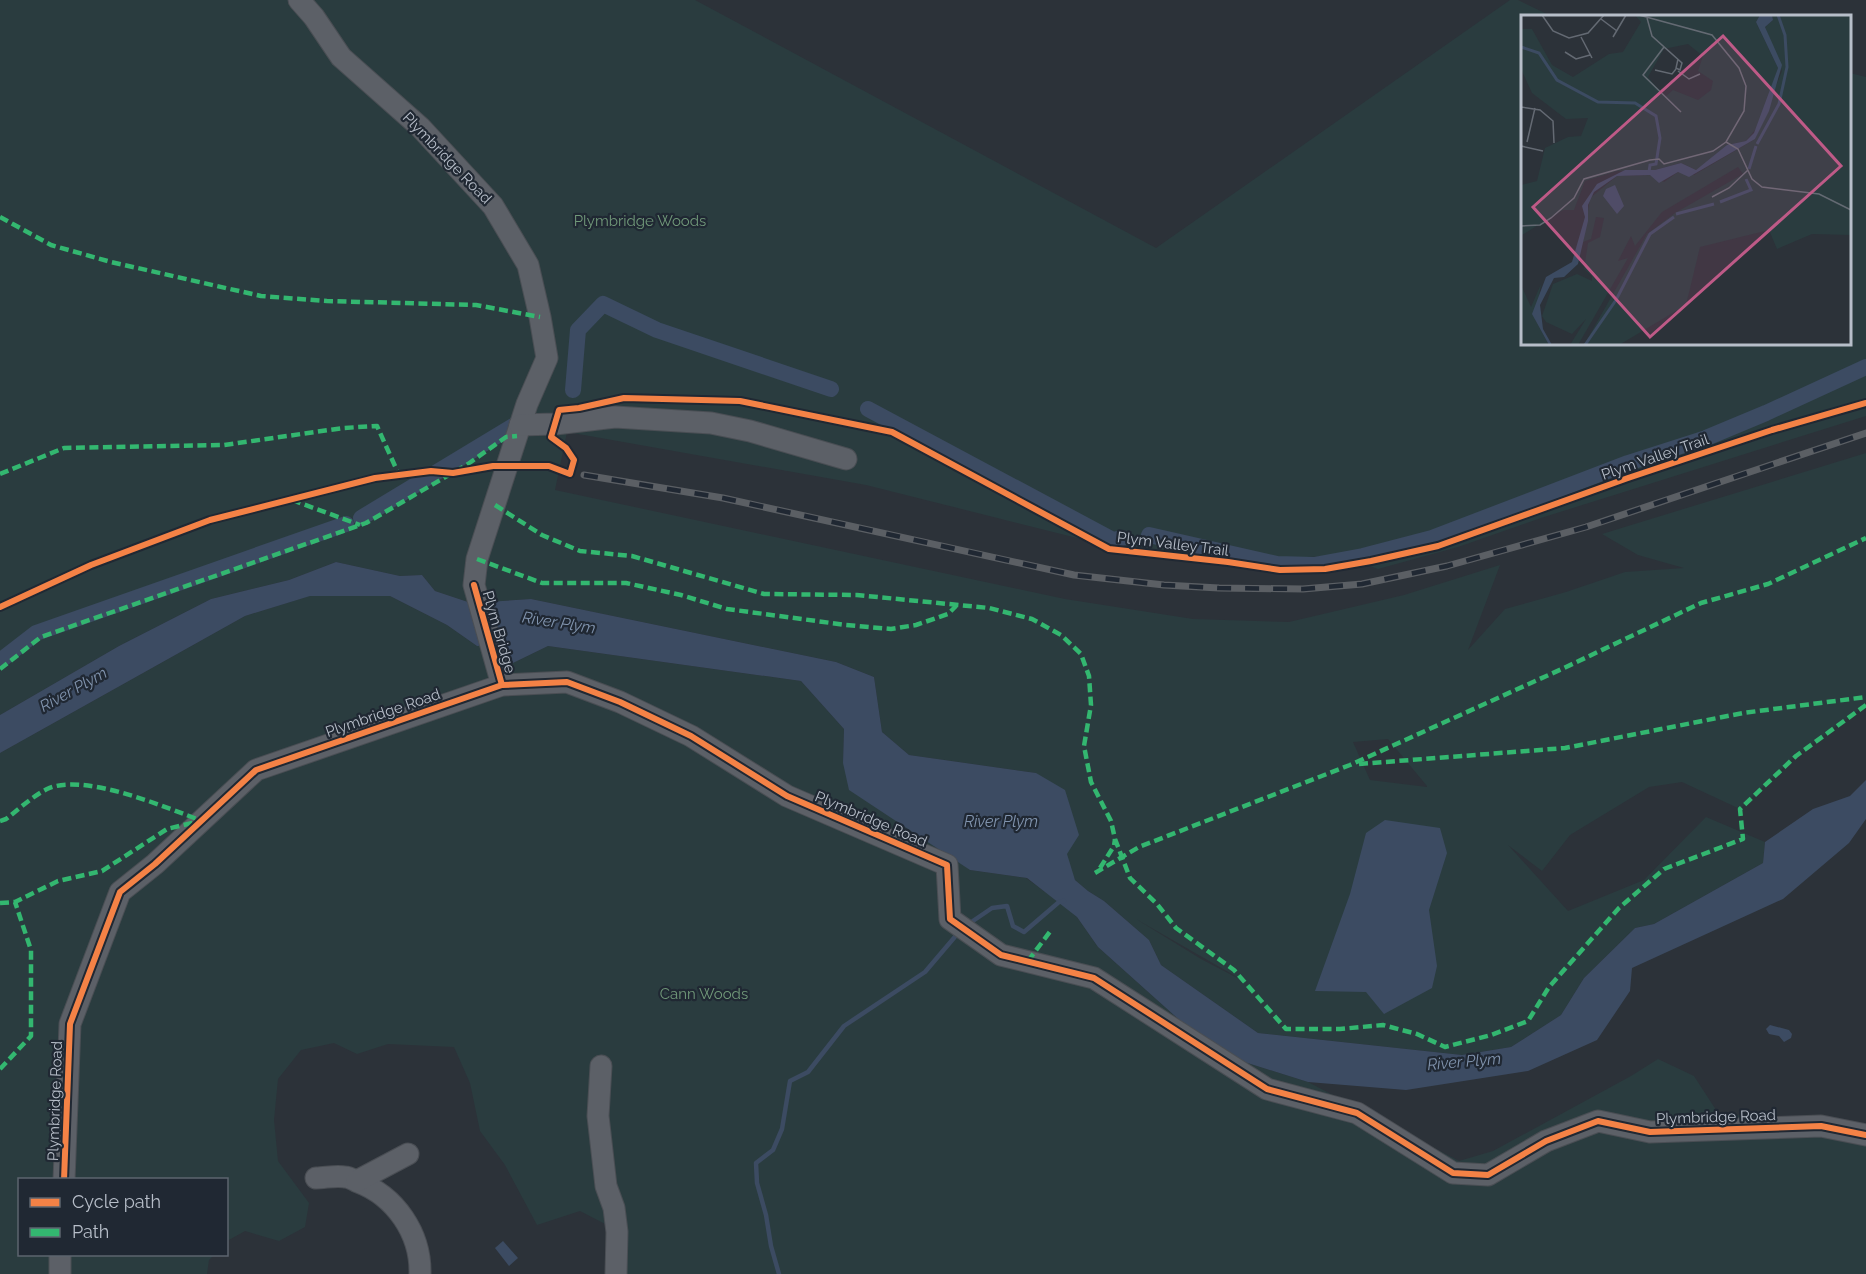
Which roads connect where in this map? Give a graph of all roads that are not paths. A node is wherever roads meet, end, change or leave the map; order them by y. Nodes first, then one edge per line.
1 (299, 0) edge
2 (520, 425) junction
3 (846, 459) dead end
4 (474, 585) joint
5 (502, 686) junction
6 (601, 1066) dead end
7 (1866, 1134) edge
8 (408, 1154) dead end
9 (64, 1178) edge
10 (316, 1178) dead end
11 (357, 1181) junction
12 (60, 1256) edge
13 (60, 1274) edge
14 (420, 1274) edge
15 (616, 1274) edge

1 - 2 street, Plymbridge Road
2 - 3 street
2 - 4 street, Plymbridge Road
4 - 5 street, Plym Bridge
5 - 7 street, Plymbridge Road
5 - 9 street, Plymbridge Road
6 - 15 street
8 - 11 street
10 - 11 street
11 - 14 street
12 - 13 street

